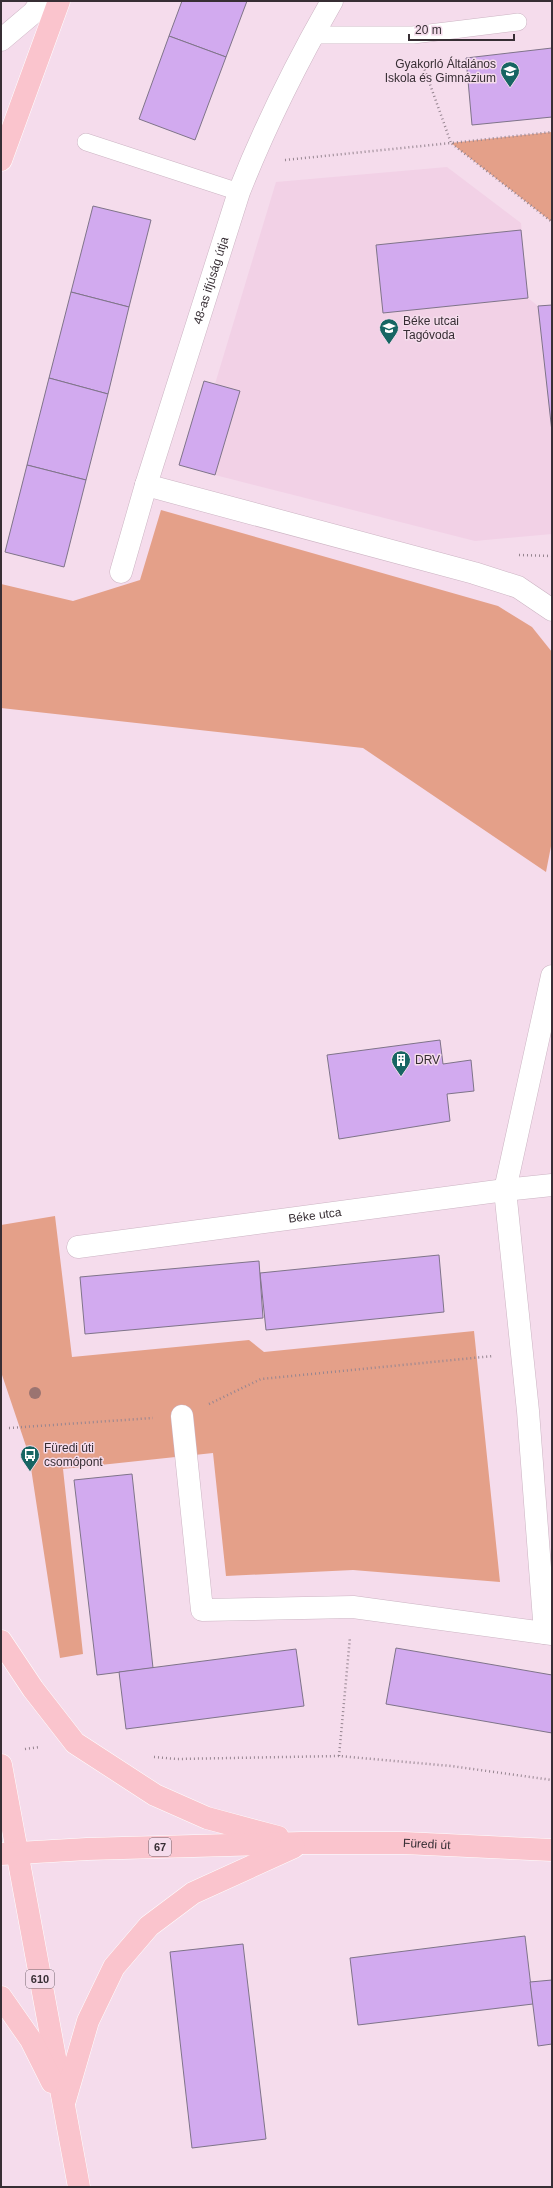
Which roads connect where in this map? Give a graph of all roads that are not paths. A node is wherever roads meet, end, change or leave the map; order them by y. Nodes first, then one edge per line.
1 (42, 1) edge
2 (59, 1) edge
3 (332, 1) edge
4 (518, 22) dead end
5 (313, 35) junction
6 (1, 40) edge
7 (86, 142) dead end
8 (1, 160) edge
9 (239, 192) junction
10 (146, 485) junction
11 (122, 572) dead end
12 (552, 610) edge
13 (552, 976) edge
14 (552, 1185) edge
15 (505, 1190) junction
16 (78, 1247) dead end
17 (182, 1416) road end
18 (548, 1633) edge
19 (1, 1641) edge
20 (1, 1765) edge
21 (302, 1843) junction
22 (552, 1850) edge
23 (9, 1853) edge
24 (1, 1997) edge
25 (63, 2105) junction
26 (79, 2187) edge

1 - 6 street
2 - 8 main road
3 - 5 street, 48-as ifjúság útja
4 - 5 lane
5 - 9 street, 48-as ifjúság útja
7 - 9 lane
9 - 10 street, 48-as ifjúság útja
10 - 11 street, 48-as ifjúság útja
10 - 12 street
13 - 15 street
14 - 15 street, Béke utca
15 - 16 street, Béke utca
15 - 18 street
17 - 18 street
19 - 21 main road
20 - 23 main road, 610
21 - 22 main road, Füredi út / 67
21 - 23 main road, 67
21 - 25 main road
23 - 25 main road, 610
24 - 25 main road
25 - 26 main road, 610

